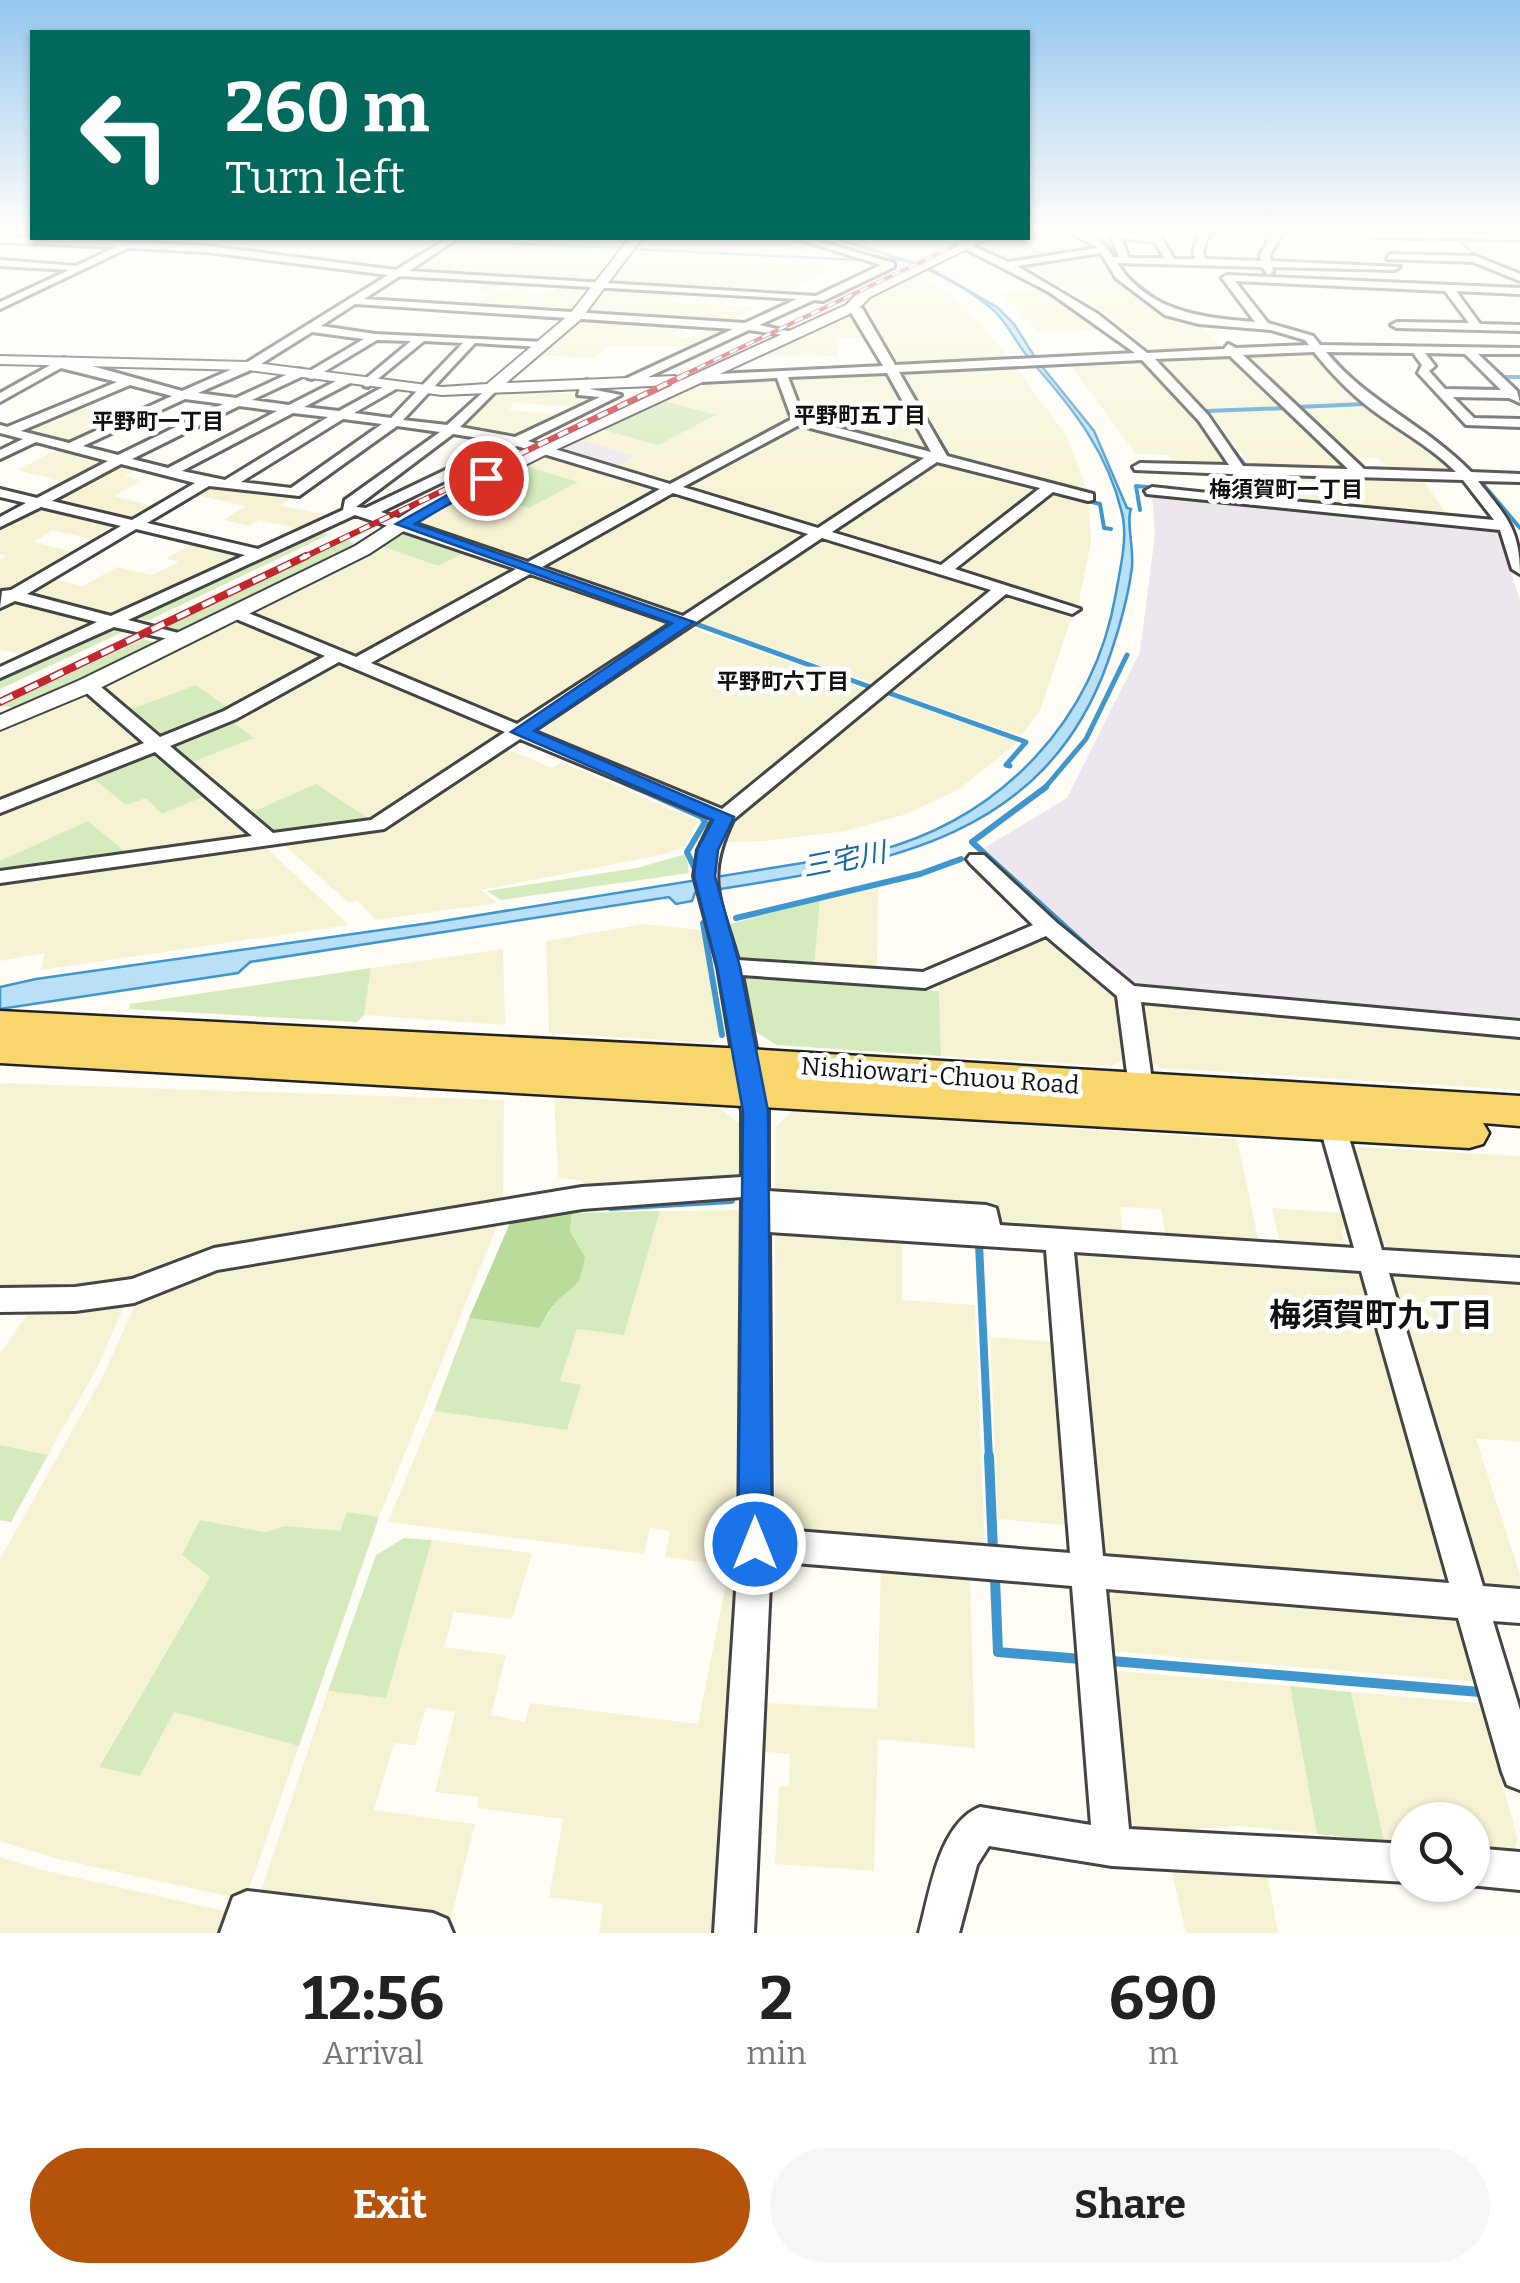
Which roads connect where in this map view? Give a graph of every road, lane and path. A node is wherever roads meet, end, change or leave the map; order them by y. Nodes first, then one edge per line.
1 (319, 322) edge
2 (419, 322) edge
3 (468, 322) edge
4 (568, 322) edge
5 (676, 322) edge
6 (758, 322) edge
7 (820, 322) edge
8 (865, 322) edge
9 (1102, 322) edge
10 (1200, 322) edge
11 (1224, 322) edge
12 (1395, 322) edge
13 (1474, 322) edge
14 (1262, 324) joint
15 (365, 325) dead end
16 (749, 326) junction
17 (1397, 326) junction
18 (1478, 327) junction
19 (310, 328) junction
20 (1520, 328) edge
21 (354, 335) junction
22 (793, 335) junction
23 (375, 337) junction
24 (401, 338) junction
25 (453, 338) junction
26 (420, 339) junction
27 (473, 340) junction
28 (540, 344) junction
29 (1323, 348) junction
30 (1415, 350) junction
31 (1468, 350) junction
32 (693, 352) junction
33 (1234, 352) junction
34 (1520, 352) edge
35 (1150, 356) junction
36 (0, 360) edge
37 (62, 363) junction
38 (734, 363) junction
39 (248, 366) junction
40 (891, 369) junction
41 (306, 374) junction
42 (781, 374) junction
43 (702, 378) junction
44 (346, 380) junction
45 (130, 381) junction
46 (629, 382) junction
47 (368, 383) junction
48 (588, 384) junction
49 (392, 386) junction
50 (424, 390) junction
51 (491, 390) junction
52 (1442, 392) junction
53 (183, 395) junction
54 (0, 398) edge
55 (1516, 398) edge
56 (237, 402) junction
57 (288, 409) junction
58 (340, 416) junction
59 (799, 421) junction
60 (393, 423) junction
61 (1520, 423) edge
62 (5, 430) edge
63 (449, 431) junction
64 (35, 438) junction
65 (518, 442) junction
66 (72, 446) junction
67 (544, 450) junction
68 (0, 454) edge
69 (938, 458) junction
70 (122, 459) junction
71 (1140, 466) dead end
72 (1241, 469) junction
73 (170, 472) junction
74 (1359, 472) junction
75 (1473, 475) junction
76 (1520, 478) edge
77 (207, 482) junction
78 (229, 484) junction
79 (1051, 487) junction
80 (303, 488) junction
81 (672, 488) junction
82 (322, 491) dead end
83 (1152, 492) dead end
84 (0, 493) edge
85 (340, 494) dead end
86 (1088, 497) dead end
87 (1255, 502) junction
88 (36, 504) junction
89 (359, 507) junction
90 (0, 523) edge
91 (403, 524) junction
92 (131, 525) junction
93 (1506, 526) junction
94 (820, 533) junction
95 (260, 554) junction
96 (530, 568) junction
97 (1520, 569) edge
98 (944, 570) junction
99 (1002, 588) junction
100 (4, 596) edge
101 (1072, 609) dead end
102 (235, 613) junction
103 (114, 621) junction
104 (685, 622) junction
105 (180, 640) junction
106 (338, 656) junction
107 (357, 664) junction
108 (0, 673) edge
109 (88, 685) junction
110 (0, 723) edge
111 (520, 732) junction
112 (157, 744) junction
113 (0, 807) edge
114 (724, 817) junction
115 (268, 839) junction
116 (977, 859) dead end
117 (0, 877) edge
118 (1048, 927) junction
119 (729, 967) junction
120 (1128, 993) junction
121 (1520, 1029) edge
122 (10, 1033) edge
123 (749, 1076) junction
124 (1141, 1088) junction
125 (1520, 1112) edge
126 (1332, 1124) junction
127 (1520, 1136) edge
128 (755, 1202) junction
129 (1059, 1240) junction
130 (1372, 1260) junction
131 (1520, 1270) edge
132 (0, 1300) edge
133 (755, 1544) junction
134 (1088, 1571) junction
135 (1471, 1602) junction
136 (1520, 1606) edge
137 (1520, 1772) edge
138 (1112, 1848) junction
139 (1390, 1862) edge
140 (1490, 1869) edge
141 (1520, 1871) edge
142 (240, 1933) edge
143 (433, 1933) edge
144 (734, 1933) edge
145 (940, 1933) edge

1 - 19 street
2 - 24 street
3 - 25 street
4 - 28 street
5 - 16 street
6 - 16 street
7 - 22 street
8 - 40 street
9 - 35 street
10 - 33 street
11 - 14 street
12 - 17 street
13 - 18 street
14 - 29 street
15 - 21 street
16 - 22 street
16 - 32 street
17 - 18 street
17 - 30 street
18 - 20 street
19 - 21 street
19 - 39 street
21 - 23 street
22 - 38 street
23 - 24 street
23 - 41 street
24 - 26 street
25 - 26 street
25 - 27 street
26 - 47 street
27 - 28 street
27 - 50 street
28 - 51 street
29 - 30 street
29 - 33 street
29 - 75 street
30 - 31 street
30 - 52 street
31 - 34 street
31 - 55 street
32 - 38 street
32 - 46 street
33 - 35 street
33 - 74 street
35 - 40 street
35 - 72 street
36 - 37 street
37 - 39 street
37 - 45 street
37 - 54 street
38 - 43 street
39 - 41 street
39 - 53 street
40 - 42 street
40 - 69 street
41 - 44 street
41 - 56 street
42 - 43 street
42 - 59 street
43 - 46 street
43 - 67 street
44 - 47 street
44 - 57 street
45 - 53 street
45 - 62 street
46 - 48 street
47 - 49 street
48 - 51 street
48 - 65 street
49 - 50 street
49 - 58 street
50 - 51 street
50 - 60 street
51 - 63 street
52 - 55 street
52 - 61 street
53 - 56 street
53 - 66 street
56 - 57 street
56 - 70 street
57 - 58 street
57 - 73 street
58 - 60 street
58 - 78 street
59 - 69 street
59 - 81 street
60 - 63 street
60 - 80 street
62 - 64 street
63 - 65 street
63 - 89 street
64 - 66 street
64 - 68 street
65 - 67 street
65 - 89 street
66 - 70 street
67 - 81 street
67 - 91 street
69 - 79 street
69 - 94 street
70 - 73 street
70 - 88 street
71 - 72 street
72 - 74 street
72 - 87 street
73 - 77 street
74 - 75 street
75 - 76 street
75 - 93 street
77 - 78 street
77 - 92 street
78 - 80 street
79 - 86 street
79 - 98 street
80 - 82 street
81 - 94 street
81 - 96 street
83 - 87 street
84 - 88 street
85 - 89 street
87 - 93 street
88 - 90 street
88 - 92 street
89 - 91 street
89 - 95 street
91 - 96 street
91 - 102 street
92 - 95 street
92 - 100 street
93 - 97 street
94 - 98 street
94 - 104 street
95 - 103 street
96 - 104 street
96 - 107 street
98 - 99 street
99 - 101 street
99 - 114 street
100 - 103 street
102 - 105 street
102 - 106 street
103 - 105 street
103 - 108 street
104 - 111 street
105 - 109 street
106 - 107 street
106 - 112 street
107 - 111 street
109 - 110 street
109 - 112 street
111 - 114 street
111 - 115 street
112 - 113 street
112 - 115 street
114 - 119 street
115 - 117 street
116 - 118 street
118 - 119 street
118 - 120 street
119 - 123 street
120 - 121 street
120 - 124 street
122 - 123 main road, Nishiowari-Chuou Road
123 - 124 main road, Nishiowari-Chuou Road
123 - 126 main road, Nishiowari-Chuou Road
123 - 128 street
124 - 125 main road, Nishiowari-Chuou Road
126 - 127 main road, Nishiowari-Chuou Road
126 - 130 street
128 - 129 street
128 - 132 street
128 - 133 street
129 - 130 street
129 - 134 street
130 - 131 street
130 - 135 street
133 - 134 street
133 - 144 street
134 - 135 street
134 - 138 street
135 - 136 street
135 - 137 street
138 - 139 street
138 - 145 street
140 - 141 street
142 - 143 street

